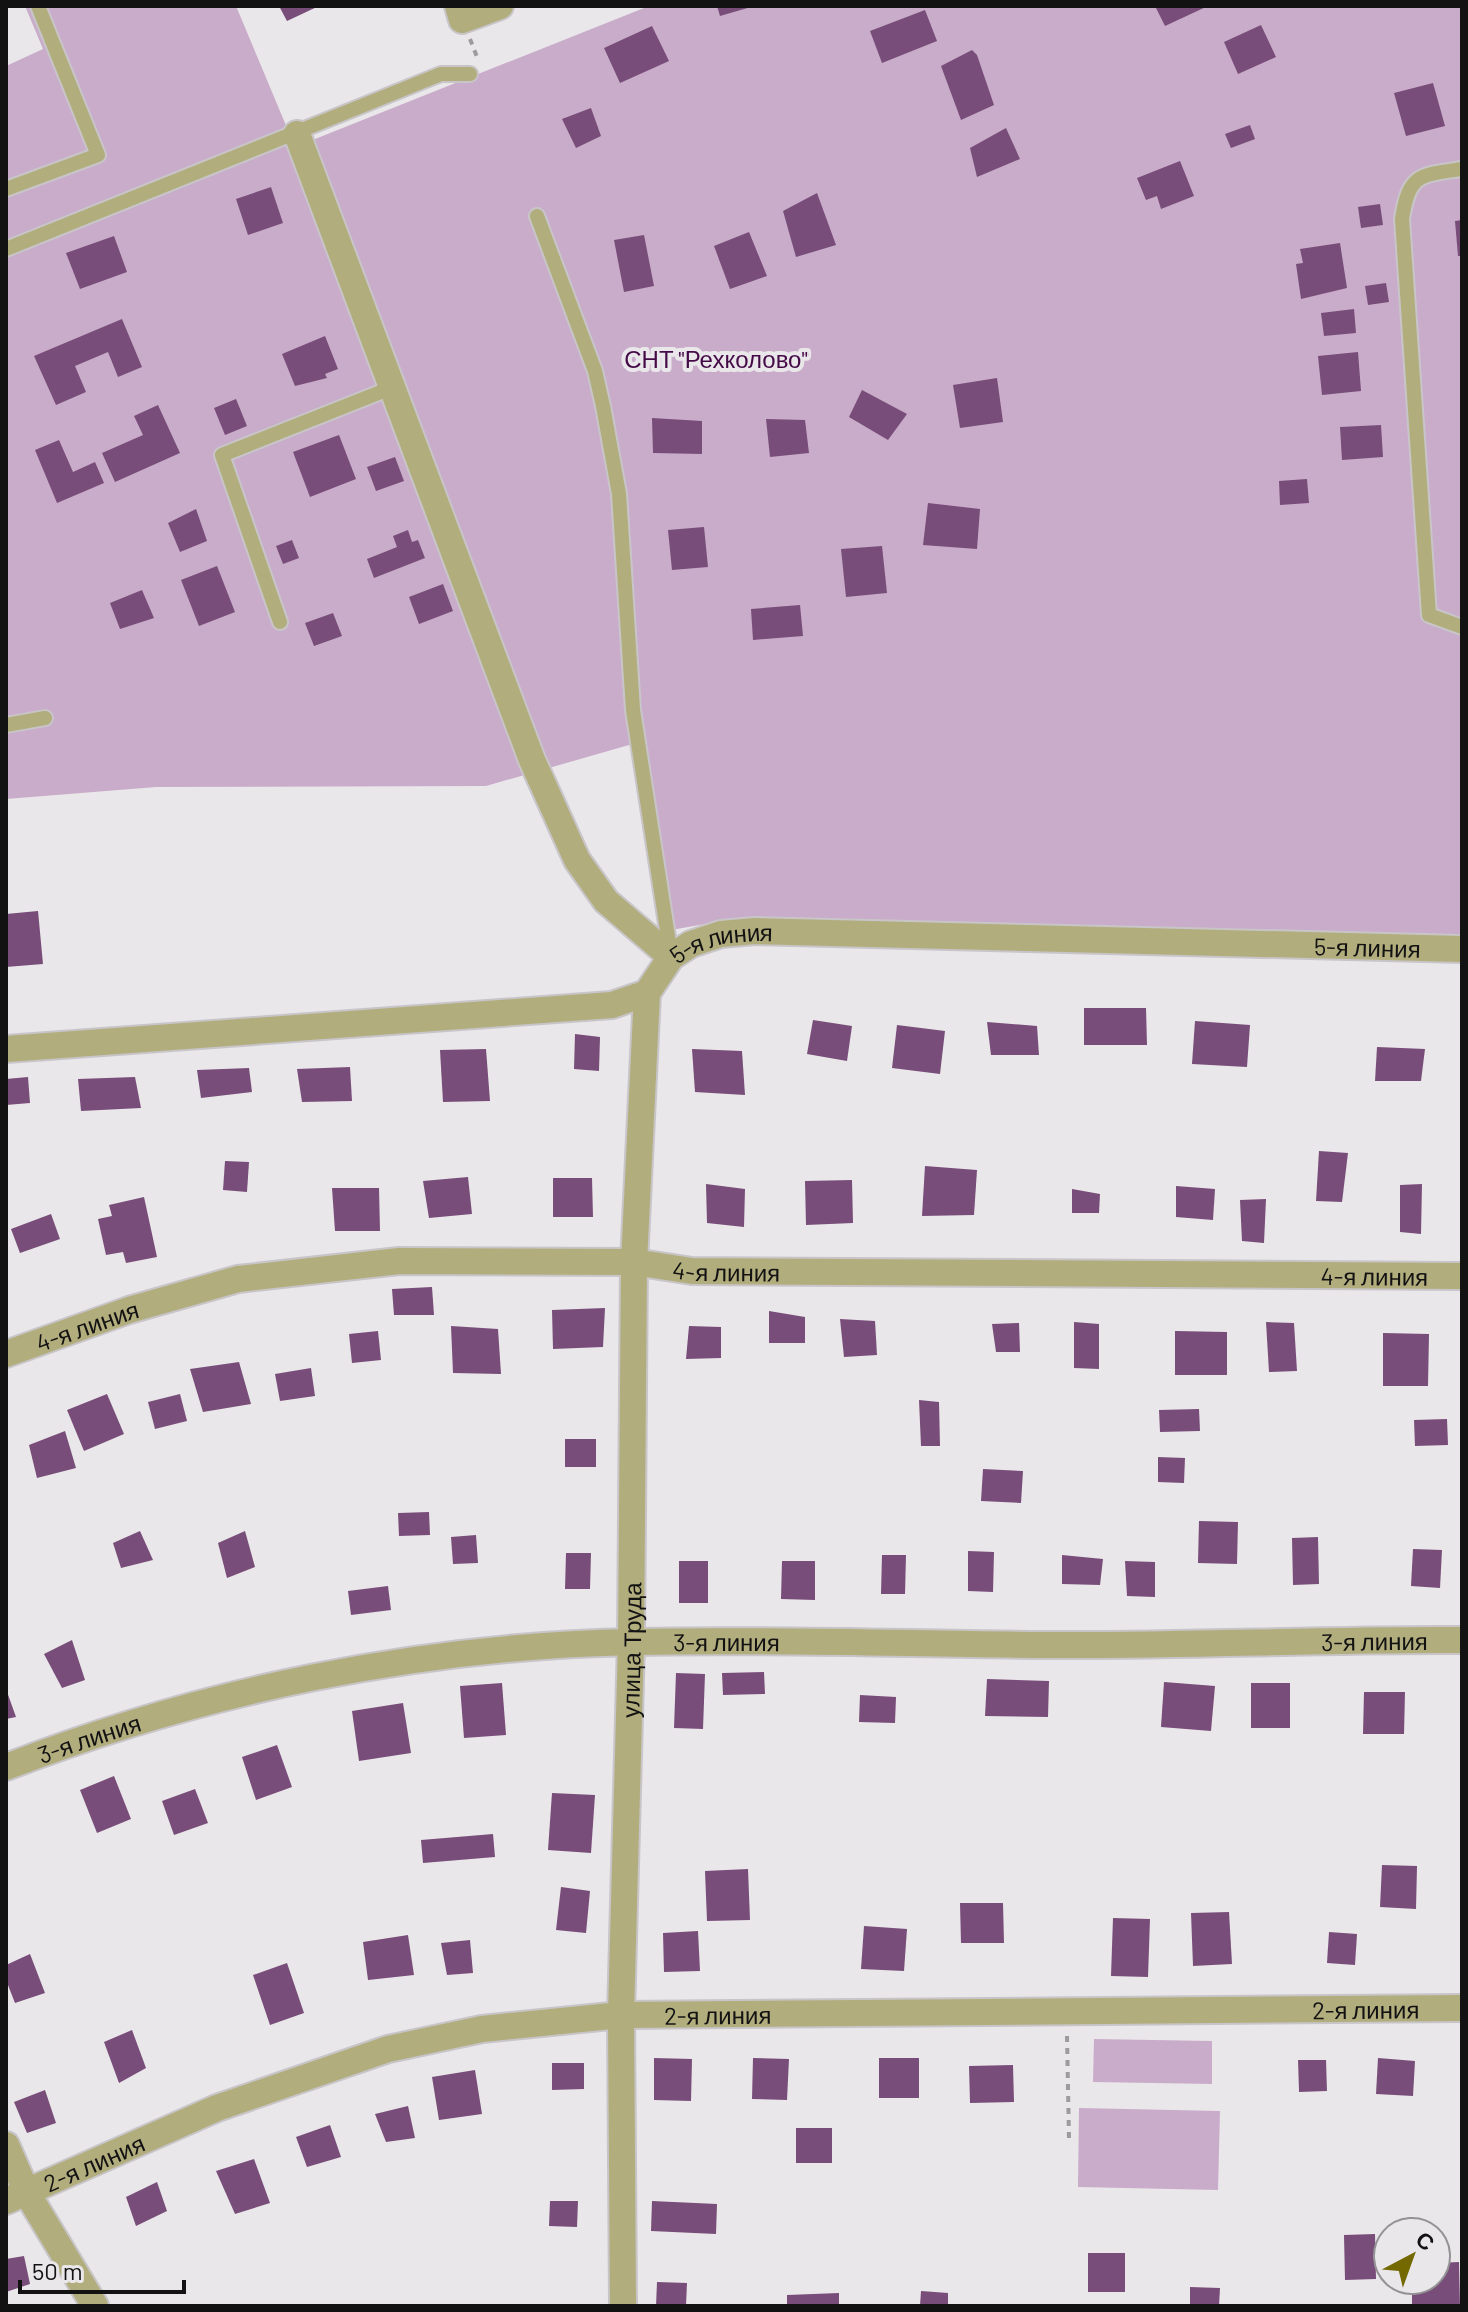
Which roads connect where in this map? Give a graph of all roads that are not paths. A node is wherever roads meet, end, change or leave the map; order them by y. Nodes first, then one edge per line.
1 (38, 6) edge
2 (500, 6) edge
3 (460, 13) edge
4 (470, 74) road end
5 (297, 134) junction
6 (1462, 169) edge
7 (6, 189) edge
8 (537, 216) dead end
9 (6, 249) edge
10 (391, 388) junction
11 (280, 622) dead end
12 (1462, 627) edge
13 (45, 718) dead end
14 (6, 725) edge
15 (1462, 949) edge
16 (671, 957) junction
17 (647, 993) junction
18 (6, 1049) edge
19 (634, 1262) junction
20 (1462, 1276) edge
21 (6, 1354) edge
22 (1462, 1640) edge
23 (631, 1642) junction
24 (6, 1767) edge
25 (1462, 2008) edge
26 (621, 2015) junction
27 (6, 2145) edge
28 (17, 2197) edge
29 (95, 2306) edge
30 (623, 2306) edge

1 - 7 lane
2 - 3 street
4 - 5 lane
5 - 9 lane
5 - 10 street
6 - 12 lane
8 - 16 lane
10 - 11 lane
10 - 16 street
13 - 14 lane
15 - 16 street, 5-я линия
16 - 17 street, 5-я линия
17 - 18 street, 5-я линия
17 - 19 street, улица Труда
19 - 20 street, 4-я линия
19 - 21 street, 4-я линия
19 - 23 street, улица Труда
22 - 23 street, 3-я линия
23 - 24 street, 3-я линия
23 - 26 street, улица Труда
25 - 26 street, 2-я линия
26 - 28 street, 2-я линия
26 - 30 street, улица Труда
27 - 28 street
28 - 29 street

